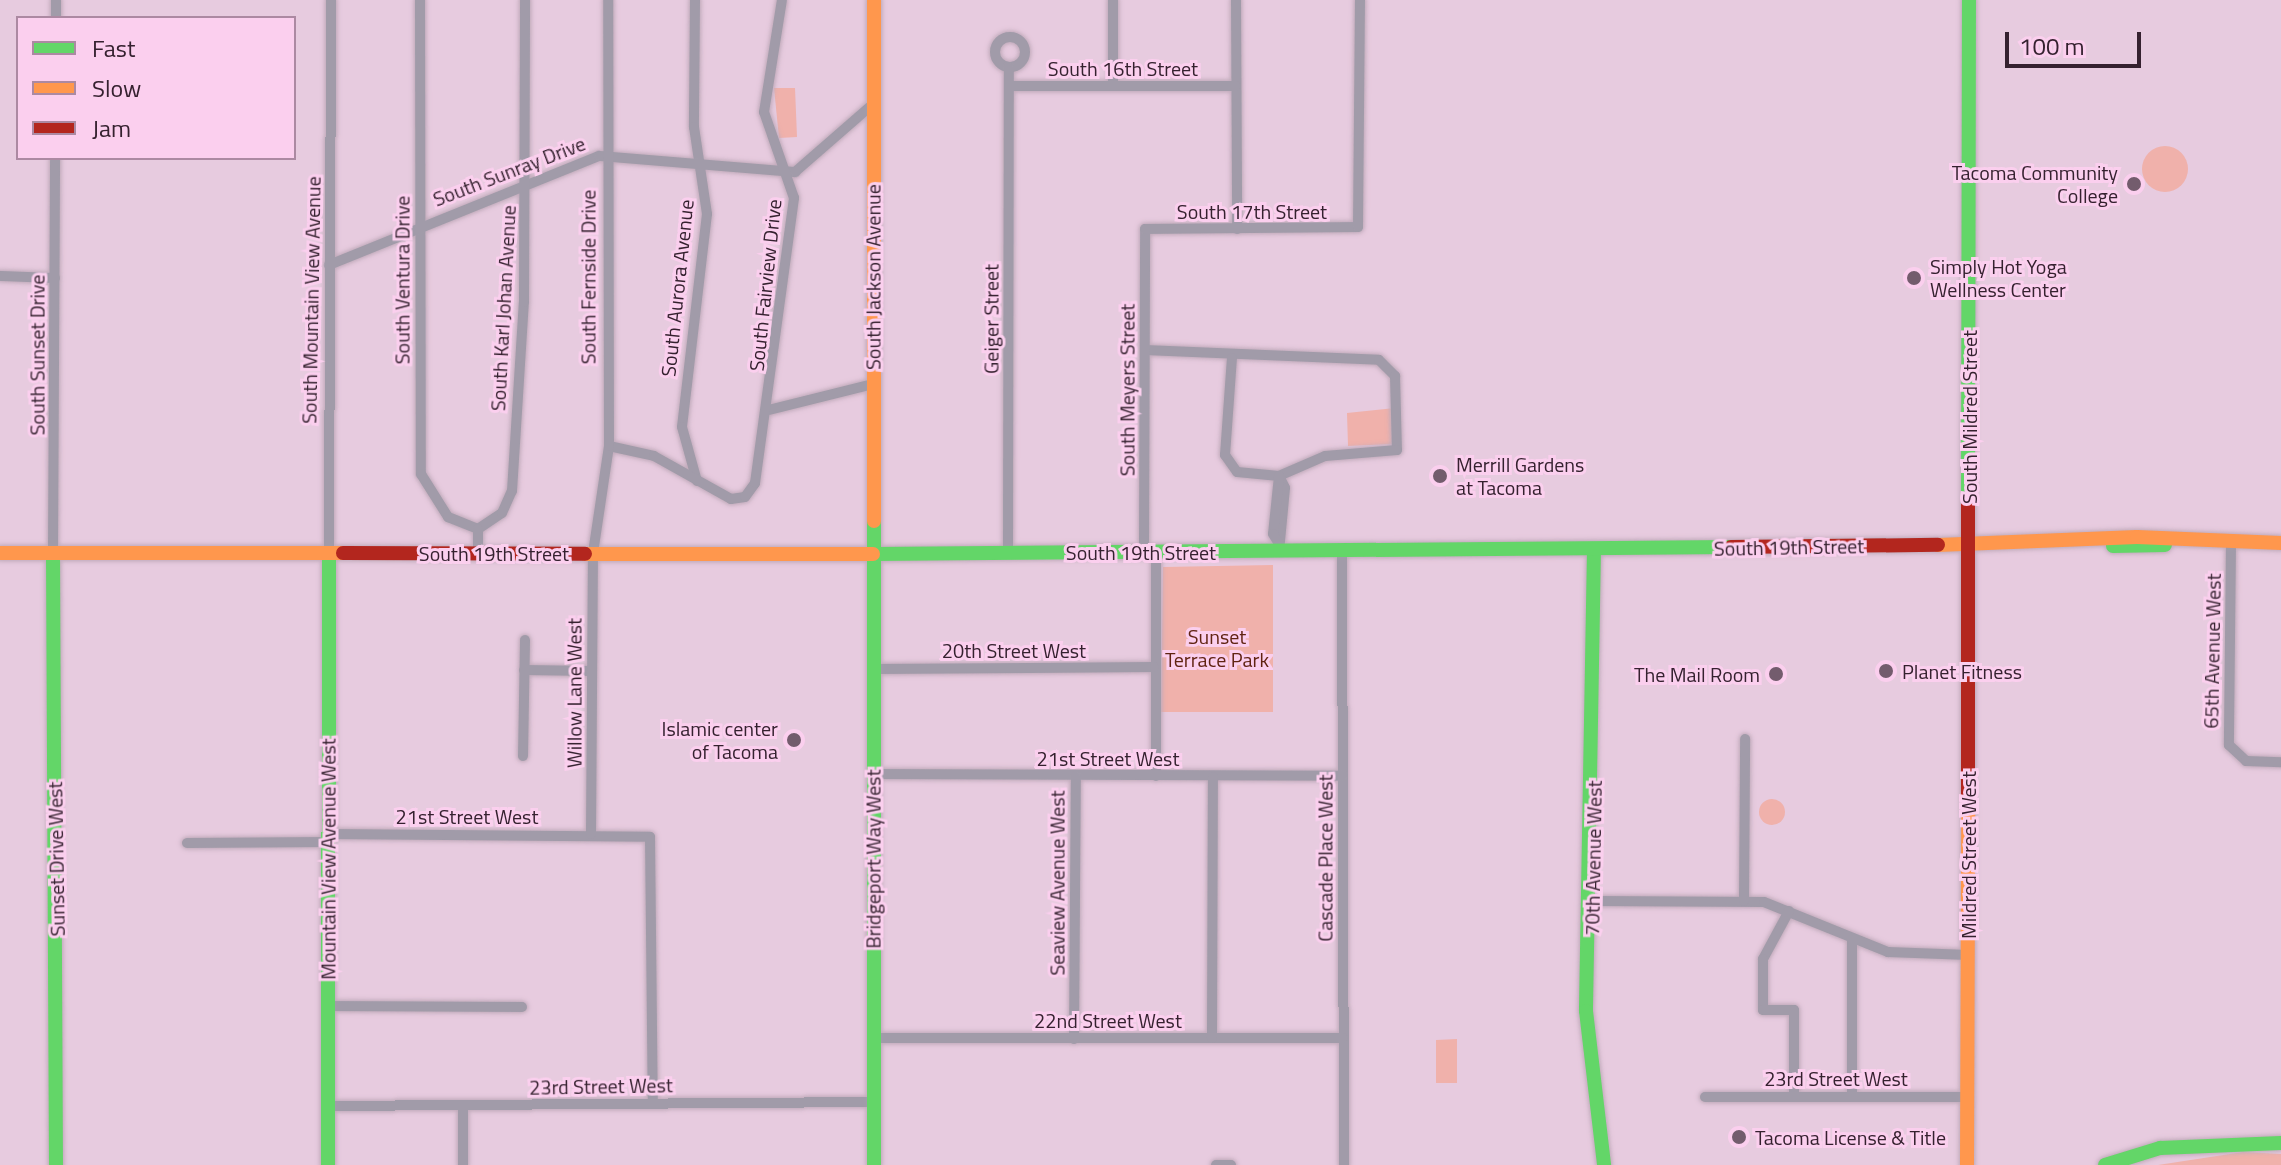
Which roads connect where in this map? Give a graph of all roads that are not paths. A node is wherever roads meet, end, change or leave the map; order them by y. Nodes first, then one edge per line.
1 (420, 0) edge
2 (525, 0) edge
3 (608, 0) edge
4 (695, 0) edge
5 (782, 0) edge
6 (874, 0) edge
7 (1113, 0) edge
8 (1236, 0) edge
9 (1360, 0) edge
10 (1969, 0) edge
11 (334, 2) edge
12 (1009, 67) dead end
13 (1010, 86) junction
14 (1113, 86) junction
15 (1236, 86) junction
16 (874, 103) junction
17 (607, 155) junction
18 (55, 160) edge
19 (699, 165) junction
20 (791, 173) junction
21 (527, 181) junction
22 (420, 226) junction
23 (1145, 229) joint
24 (1237, 229) junction
25 (329, 265) junction
26 (0, 276) edge
27 (55, 278) junction
28 (1145, 350) junction
29 (1232, 358) junction
30 (873, 384) junction
31 (769, 410) junction
32 (609, 446) junction
33 (1279, 476) junction
34 (698, 482) junction
35 (478, 529) junction
36 (2231, 543) junction
37 (2281, 543) edge
38 (1969, 545) junction
39 (1279, 548) junction
40 (1594, 549) junction
41 (1342, 551) junction
42 (1008, 552) junction
43 (1150, 552) junction
44 (0, 553) edge
45 (53, 553) junction
46 (329, 553) junction
47 (478, 553) junction
48 (593, 553) junction
49 (873, 554) junction
50 (525, 640) dead end
51 (1154, 667) junction
52 (873, 669) junction
53 (524, 670) junction
54 (592, 671) junction
55 (1745, 739) dead end
56 (523, 756) dead end
57 (2281, 762) edge
58 (873, 774) junction
59 (1076, 776) junction
60 (1156, 776) junction
61 (1343, 776) junction
62 (1213, 777) junction
63 (591, 834) junction
64 (328, 838) junction
65 (187, 843) dead end
66 (1593, 901) junction
67 (1744, 901) junction
68 (1789, 911) junction
69 (1852, 938) junction
70 (1969, 955) junction
71 (327, 1006) junction
72 (522, 1007) dead end
73 (874, 1038) junction
74 (1212, 1038) junction
75 (1343, 1038) junction
76 (1074, 1039) junction
77 (1794, 1095) junction
78 (1852, 1096) junction
79 (1705, 1097) dead end
80 (1967, 1097) junction
81 (874, 1102) junction
82 (653, 1103) junction
83 (463, 1105) junction
84 (328, 1106) junction
85 (2281, 1143) edge
86 (56, 1165) edge
87 (328, 1165) edge
88 (463, 1165) edge
89 (874, 1165) edge
90 (1216, 1165) edge
91 (1231, 1165) edge
92 (1344, 1165) edge
93 (1604, 1165) edge
94 (1967, 1165) edge
95 (2105, 1165) edge

1 - 22 street, South Ventura Drive
2 - 21 street, South Karl Johan Avenue
3 - 17 street, South Fernside Drive
4 - 19 street, South Aurora Avenue
5 - 20 street, South Fairview Drive
6 - 16 main road, South Jackson Avenue
7 - 14 street
8 - 15 street
9 - 24 street, South 17th Street
10 - 38 main road, South Mildred Street
11 - 25 street, South Mountain View Avenue
12 - 13 street, Geiger Street
13 - 14 street, South 16th Street
13 - 42 street, Geiger Street
14 - 15 street, South 16th Street
15 - 24 street
16 - 20 street
16 - 30 main road, South Jackson Avenue
17 - 19 street, South Sunray Drive
17 - 21 street, South Sunray Drive
17 - 32 street, South Fernside Drive
18 - 27 street, South Sunset Drive
19 - 20 street, South Sunray Drive
19 - 34 street, South Aurora Avenue
20 - 31 street, South Fairview Drive
21 - 22 street, South Sunray Drive
21 - 35 street, South Karl Johan Avenue
22 - 25 street, South Sunray Drive
22 - 35 street, South Ventura Drive
23 - 24 street, South 17th Street
23 - 28 street, South Meyers Street
25 - 46 street, South Mountain View Avenue
26 - 27 street
27 - 45 street, South Sunset Drive
28 - 29 street
28 - 43 street, South Meyers Street
29 - 33 street
29 - 33 street
30 - 31 street
30 - 49 main road, South Jackson Avenue
31 - 34 street, South Fairview Drive
32 - 34 street
32 - 48 street, South Fernside Drive
33 - 39 street
35 - 47 street
36 - 37 main road, South 19th Street
36 - 38 main road, South 19th Street
36 - 57 street, 65th Avenue West
38 - 40 main road, South 19th Street
38 - 70 main road, Mildred Street West
39 - 41 main road, South 19th Street
39 - 43 main road, South 19th Street
40 - 41 main road, South 19th Street
40 - 66 main road, 70th Avenue West
41 - 61 street, Cascade Place West
42 - 43 main road, South 19th Street
42 - 49 main road, South 19th Street
43 - 51 street
44 - 45 main road, South 19th Street
45 - 46 main road, South 19th Street
45 - 86 main road, Sunset Drive West
46 - 47 main road, South 19th Street
46 - 64 main road, Mountain View Avenue West
47 - 48 main road, South 19th Street
48 - 49 main road, South 19th Street
48 - 54 street, Willow Lane West
49 - 52 main road, Bridgeport Way West
50 - 53 street
51 - 52 street, 20th Street West
51 - 60 street
52 - 58 main road, Bridgeport Way West
53 - 54 street
53 - 56 street
54 - 63 street, Willow Lane West
55 - 67 street
58 - 59 street, 21st Street West
58 - 73 main road, Bridgeport Way West
59 - 60 street, 21st Street West
59 - 76 street, Seaview Avenue West
60 - 62 street, 21st Street West
61 - 62 street, 21st Street West
61 - 75 street, Cascade Place West
62 - 74 street
63 - 64 street, 21st Street West
63 - 82 street, 21st Street West
64 - 65 street, 21st Street West
64 - 71 main road, Mountain View Avenue West
66 - 67 street
66 - 93 main road, 70th Avenue West
67 - 68 street
68 - 69 street
68 - 77 street
69 - 70 street
69 - 78 street
70 - 80 main road, Mildred Street West
71 - 72 street
71 - 84 main road, Mountain View Avenue West
73 - 76 street, 22nd Street West
73 - 81 main road, Bridgeport Way West
74 - 75 street, 22nd Street West
74 - 76 street, 22nd Street West
75 - 92 street, Cascade Place West
77 - 78 street, 23rd Street West
77 - 79 street, 23rd Street West
78 - 80 street, 23rd Street West
80 - 94 main road, Mildred Street West
81 - 82 street, 23rd Street West
81 - 89 main road, Bridgeport Way West
82 - 83 street, 23rd Street West
83 - 84 street, 23rd Street West
83 - 88 street
84 - 87 main road, Mountain View Avenue West
85 - 95 main road
90 - 91 street

